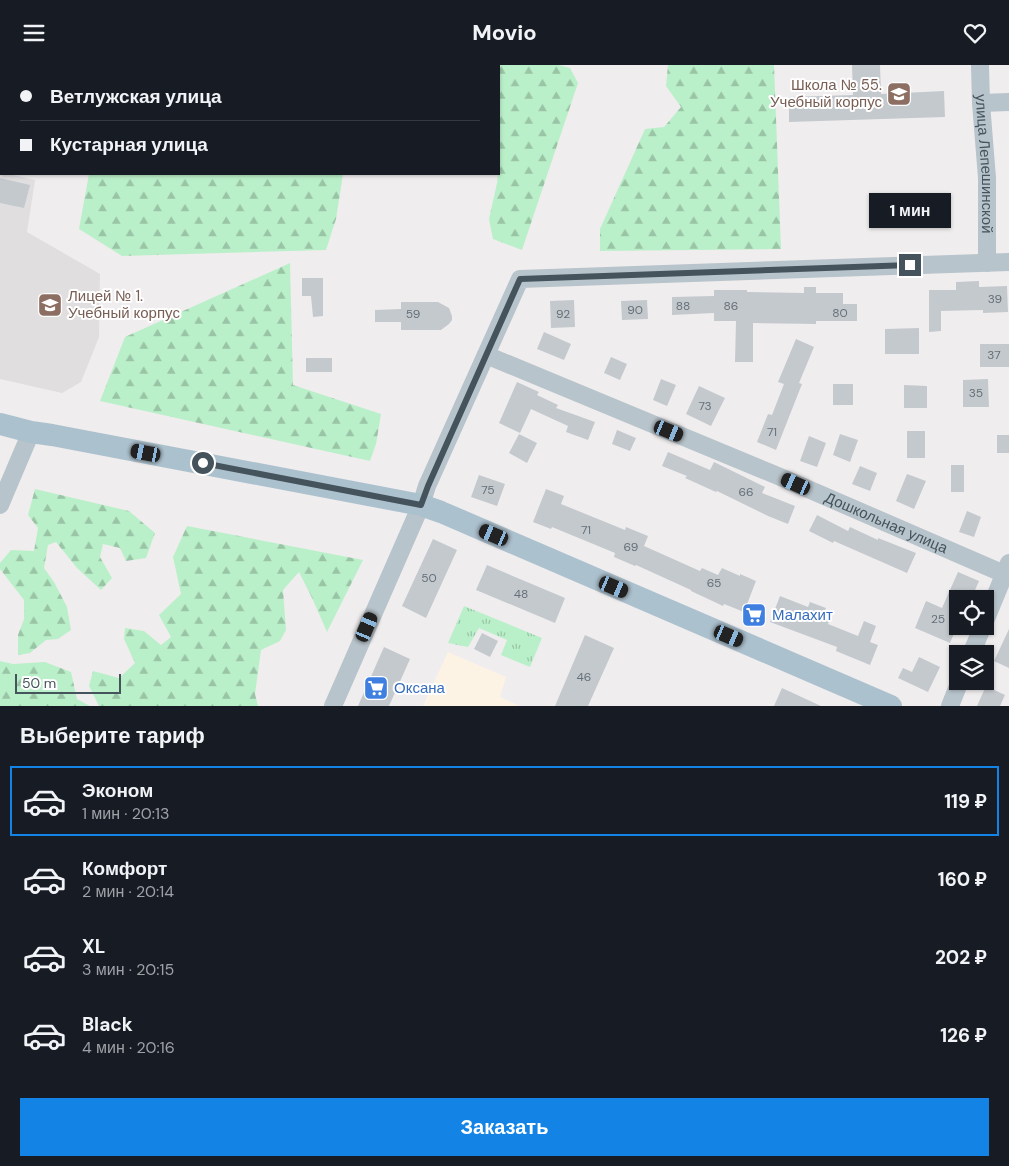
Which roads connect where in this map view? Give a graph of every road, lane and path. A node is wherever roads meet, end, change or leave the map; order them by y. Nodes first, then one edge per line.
1 (980, 65) edge
2 (1009, 102) edge
3 (981, 103) junction
4 (1009, 262) edge
5 (987, 263) junction
6 (486, 355) junction
7 (0, 424) edge
8 (31, 432) junction
9 (0, 505) edge
10 (421, 505) junction
11 (1008, 571) edge
12 (994, 601) edge
13 (956, 690) edge
14 (333, 706) edge
15 (891, 706) edge
16 (950, 706) edge

1 - 3 street, улица Лепешинской
2 - 3 street
3 - 5 street, улица Лепешинской
4 - 5 street
5 - 6 street
6 - 10 street
6 - 11 street, Дошкольная улица
7 - 8 main road
8 - 9 street
8 - 10 main road
10 - 14 street
10 - 15 main road
11 - 12 street
13 - 16 street

